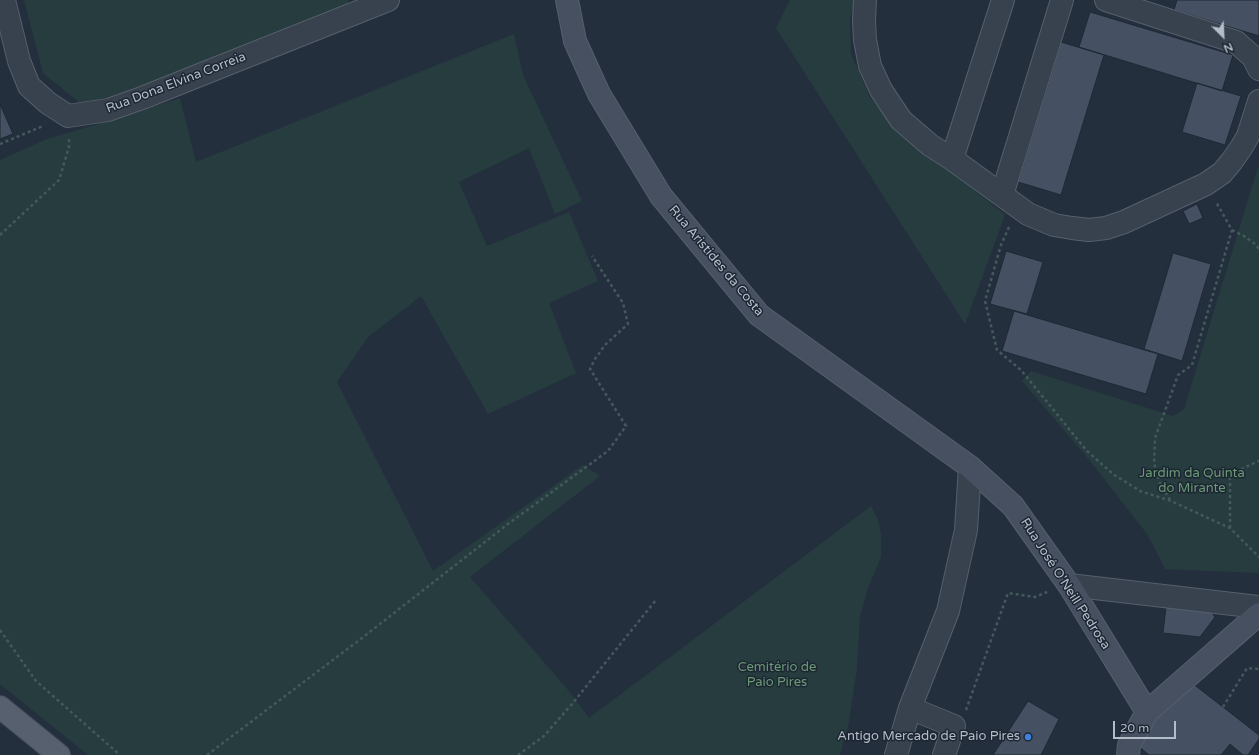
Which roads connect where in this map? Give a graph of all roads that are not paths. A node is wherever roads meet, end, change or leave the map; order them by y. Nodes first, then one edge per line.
1 (4, 0) edge
2 (388, 0) edge
3 (566, 0) edge
4 (865, 0) edge
5 (1003, 0) edge
6 (1062, 0) edge
7 (1106, 0) edge
8 (1259, 69) edge
9 (1259, 101) edge
10 (952, 160) junction
11 (1010, 201) junction
12 (970, 467) junction
13 (1059, 588) junction
14 (1259, 607) edge
15 (1259, 614) edge
16 (0, 707) edge
17 (910, 708) junction
18 (1147, 712) junction
19 (59, 755) edge
20 (896, 755) edge
21 (944, 755) edge
22 (1128, 755) edge

1 - 2 street, Rua Dona Elvina Correia
3 - 12 street, Rua Aristides da Costa
4 - 10 street
5 - 10 street
6 - 11 street
7 - 8 street
9 - 11 street
10 - 11 street
12 - 13 street, Rua José O'Neill Pedrosa
12 - 17 street
13 - 14 street
13 - 18 street, Rua José O'Neill Pedrosa
15 - 18 street
16 - 19 main road
17 - 20 street
17 - 21 street
18 - 22 street

